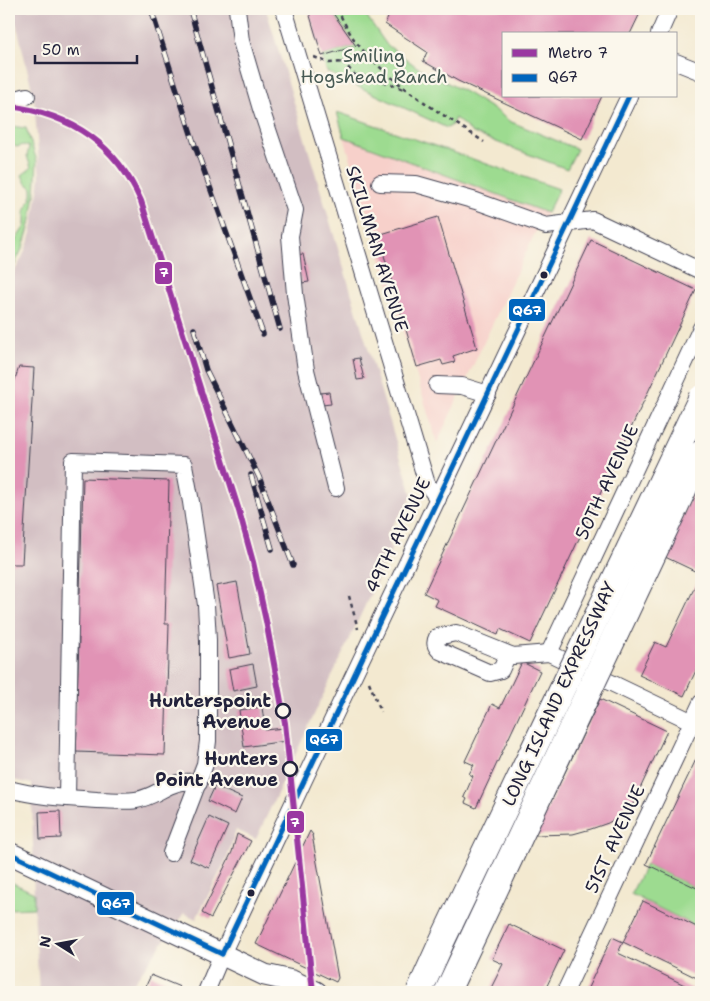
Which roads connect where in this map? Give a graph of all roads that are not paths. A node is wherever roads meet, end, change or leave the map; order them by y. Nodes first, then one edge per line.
1 (237, 9) edge
2 (284, 9) edge
3 (670, 9) edge
4 (659, 32) edge
5 (678, 63) edge
6 (701, 72) edge
7 (27, 96) dead end
8 (628, 98) edge
9 (9, 101) edge
10 (380, 182) dead end
11 (568, 224) junction
12 (701, 271) edge
13 (701, 328) edge
14 (437, 385) dead end
15 (488, 394) junction
16 (701, 398) edge
17 (701, 453) edge
18 (336, 488) dead end
19 (438, 499) junction
20 (550, 653) junction
21 (508, 654) dead end
22 (701, 703) edge
23 (697, 724) edge
24 (199, 783) junction
25 (9, 789) edge
26 (67, 798) junction
27 (9, 853) edge
28 (171, 853) dead end
29 (222, 954) junction
30 (266, 974) junction
31 (206, 992) edge
32 (288, 992) edge
33 (316, 992) edge
34 (419, 992) edge
35 (447, 992) edge
36 (565, 992) edge

1 - 18 street
2 - 19 street, SKILLMAN AVENUE
3 - 4 street
5 - 6 street
7 - 9 street
8 - 11 street, 49TH AVENUE
10 - 11 street
11 - 12 street
11 - 15 street, 49TH AVENUE
13 - 20 street, 50TH AVENUE
14 - 15 street
15 - 19 street, 49TH AVENUE
16 - 34 highway, LONG ISLAND EXPRESSWAY, bridge
17 - 35 highway, LONG ISLAND EXPRESSWAY, bridge
19 - 29 street, 49TH AVENUE
20 - 21 street
20 - 23 street
22 - 23 street, 51ST AVENUE
23 - 36 street, 51ST AVENUE
24 - 26 street
24 - 26 street
24 - 28 street
25 - 26 street
27 - 29 main road
29 - 30 main road
29 - 31 street, 49TH AVENUE
30 - 32 main road
30 - 33 main road

